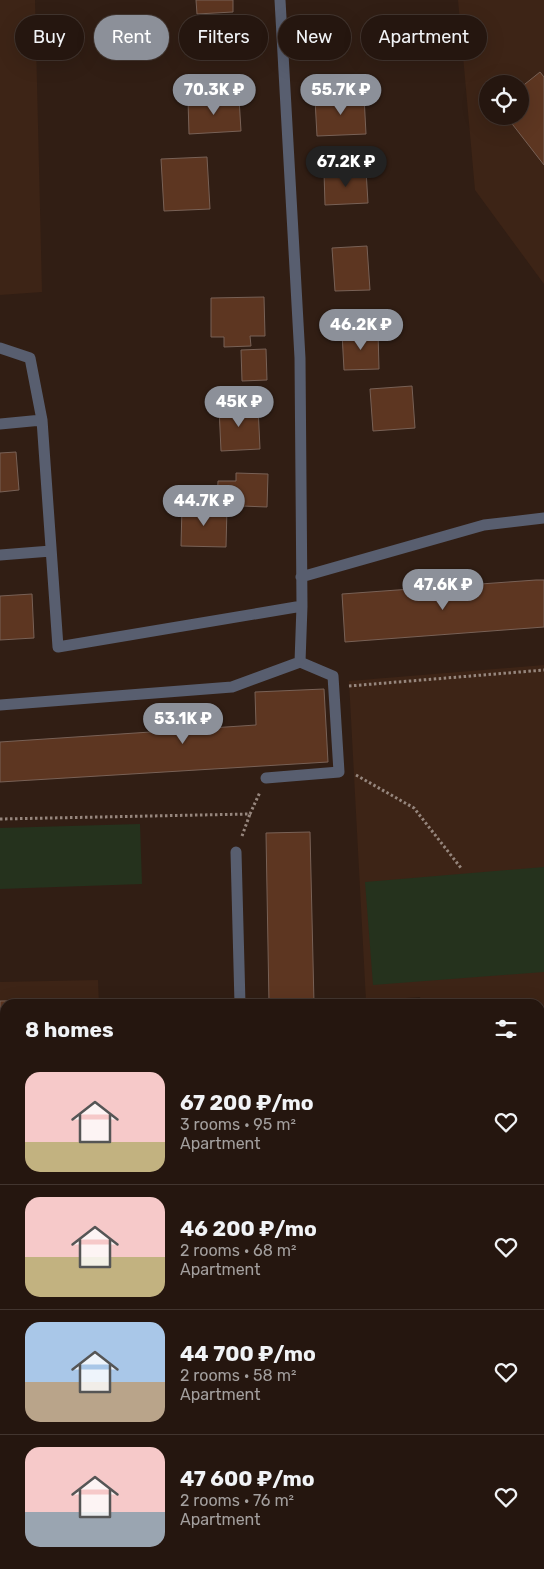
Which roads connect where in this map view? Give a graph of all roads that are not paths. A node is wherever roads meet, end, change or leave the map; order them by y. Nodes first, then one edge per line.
1 (280, 0) edge
2 (0, 348) edge
3 (42, 420) junction
4 (0, 424) edge
5 (544, 518) edge
6 (51, 551) junction
7 (0, 555) edge
8 (301, 577) junction
9 (302, 606) junction
10 (300, 662) junction
11 (0, 704) edge
12 (266, 778) road end
13 (236, 852) road end
14 (240, 999) edge

1 - 8 lane
2 - 3 lane
3 - 4 lane
3 - 6 lane
5 - 8 lane
6 - 7 lane
6 - 9 lane
8 - 9 lane
9 - 10 lane
10 - 11 lane
10 - 12 lane
13 - 14 lane

